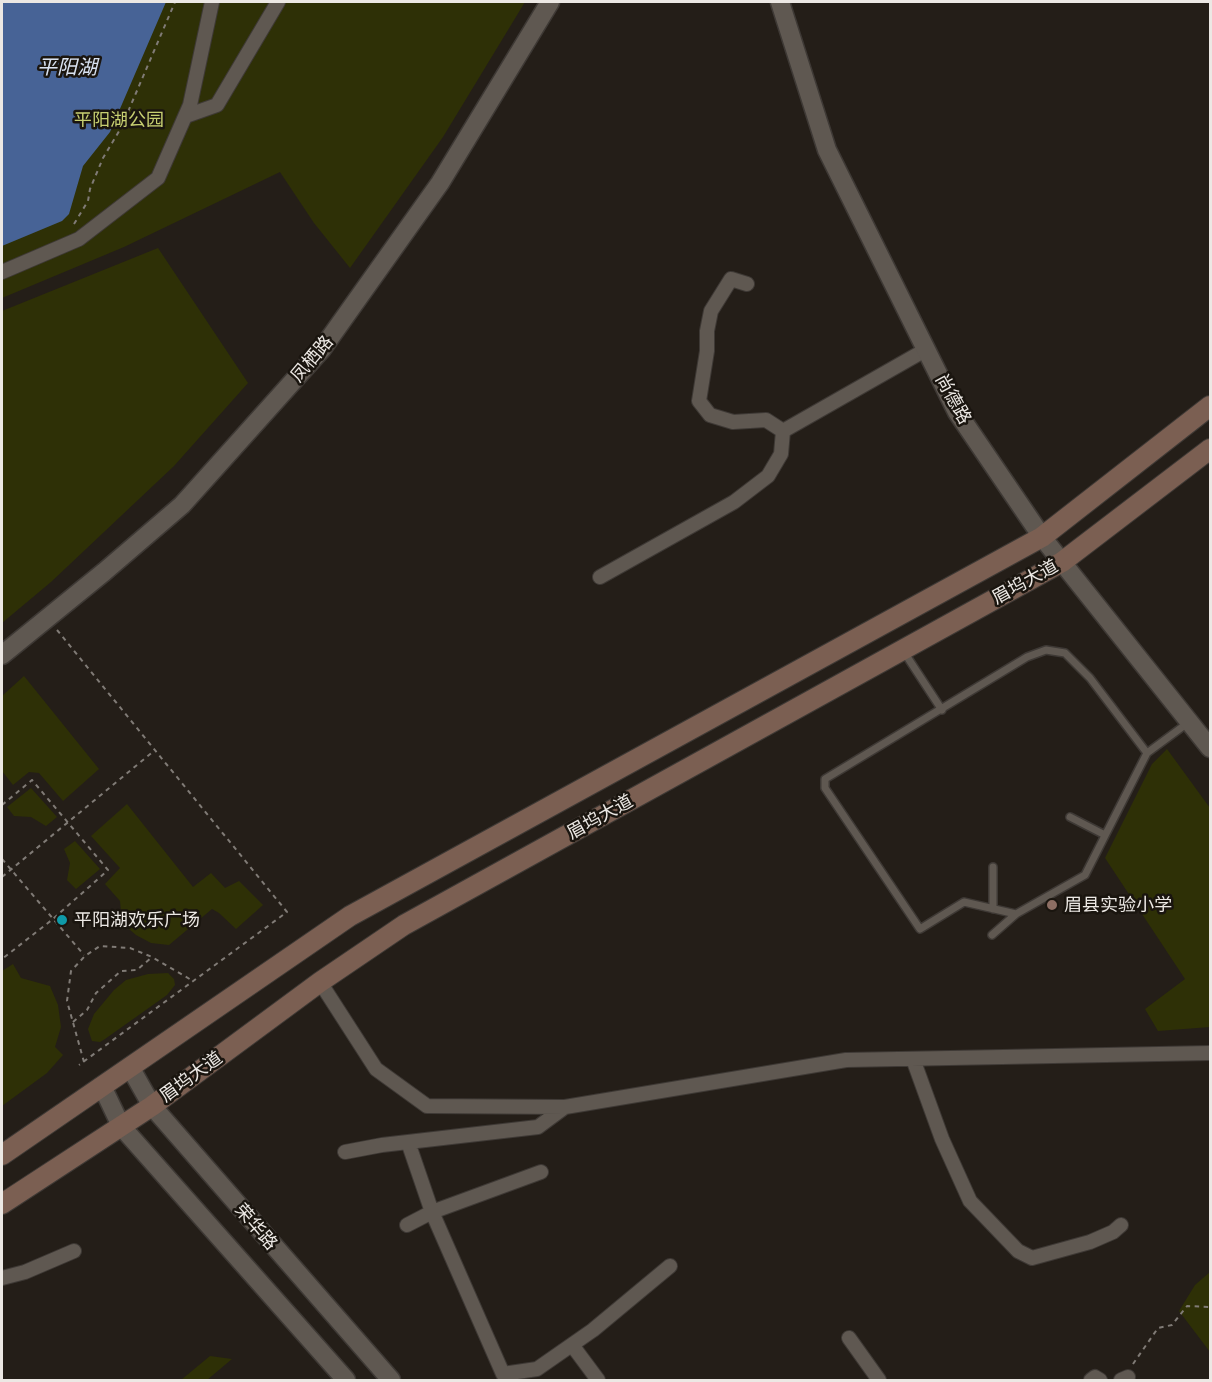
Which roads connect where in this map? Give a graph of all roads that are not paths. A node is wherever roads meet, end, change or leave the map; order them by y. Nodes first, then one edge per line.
1 (212, 2) edge
2 (278, 2) edge
3 (550, 2) edge
4 (780, 2) edge
5 (186, 116) junction
6 (2, 272) edge
7 (747, 284) dead end
8 (927, 349) junction
9 (1210, 406) edge
10 (783, 431) junction
11 (1210, 449) edge
12 (1042, 537) junction
13 (1062, 562) junction
14 (600, 577) dead end
15 (902, 650) junction
16 (2, 655) edge
17 (942, 710) junction
18 (1190, 722) junction
19 (1210, 748) edge
20 (1147, 753) junction
21 (1070, 817) dead end
22 (1105, 835) junction
23 (993, 867) dead end
24 (993, 909) junction
25 (1016, 914) junction
26 (992, 935) dead end
27 (320, 982) junction
28 (1210, 1053) edge
29 (913, 1059) junction
30 (130, 1067) junction
31 (102, 1086) junction
32 (152, 1106) junction
33 (566, 1107) junction
34 (121, 1126) junction
35 (408, 1142) junction
36 (345, 1152) dead end
37 (2, 1155) edge
38 (541, 1172) dead end
39 (2, 1204) edge
40 (432, 1212) junction
41 (407, 1225) dead end
42 (1121, 1225) dead end
43 (74, 1251) dead end
44 (670, 1266) dead end
45 (2, 1278) edge
46 (849, 1338) dead end
47 (572, 1344) junction
48 (346, 1380) edge
49 (391, 1380) edge
50 (598, 1380) edge
51 (879, 1380) edge
52 (1090, 1380) edge
53 (1100, 1380) edge

1 - 5 street
2 - 5 street
3 - 16 street, 凤栖路
4 - 8 street, 尚德路
5 - 6 street
7 - 10 street
8 - 10 street
8 - 12 street, 尚德路
9 - 12 main road, 眉坞大道
10 - 14 street
11 - 13 main road, 眉坞大道
12 - 13 street, 尚德路
12 - 30 main road, 眉坞大道
13 - 15 main road, 眉坞大道
13 - 18 street, 尚德路
15 - 17 lane
15 - 27 main road, 眉坞大道
17 - 20 lane
17 - 24 lane
18 - 19 street, 尚德路
18 - 20 lane
20 - 22 lane
21 - 22 lane
22 - 25 lane
23 - 24 lane
24 - 25 lane
25 - 26 lane
27 - 32 main road, 眉坞大道
27 - 33 street
28 - 29 street
29 - 33 street
29 - 42 street
30 - 31 main road, 眉坞大道
30 - 32 street, 荣华路
31 - 34 street, 荣华路
31 - 37 main road, 眉坞大道
32 - 34 main road, 眉坞大道
32 - 49 street, 荣华路
33 - 35 street
34 - 39 main road, 眉坞大道
34 - 48 street, 荣华路
35 - 36 street
35 - 40 street
38 - 40 street
40 - 41 street
40 - 47 street
43 - 45 street
44 - 47 street
46 - 51 street
47 - 50 street
52 - 53 street

